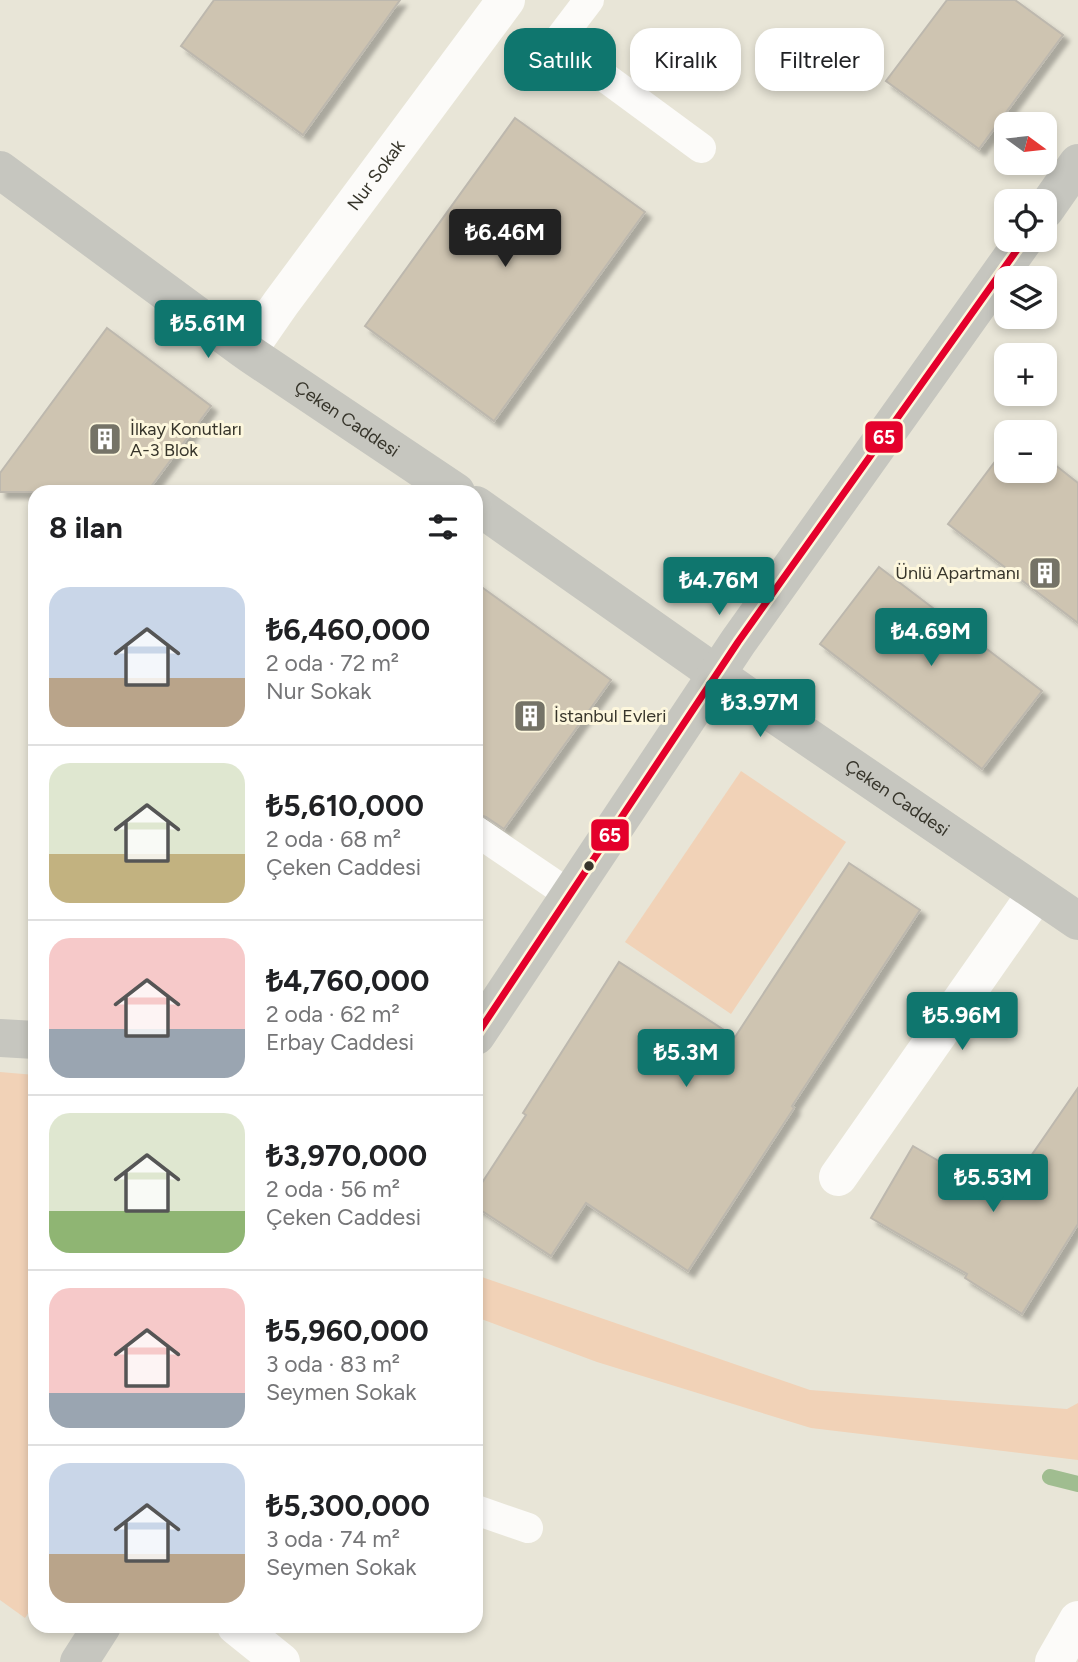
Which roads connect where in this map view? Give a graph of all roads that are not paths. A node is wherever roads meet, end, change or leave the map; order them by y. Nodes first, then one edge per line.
1 (506, 0) edge
2 (589, 0) edge
3 (701, 149) dead end
4 (1078, 163) edge
5 (0, 170) edge
6 (1057, 193) edge
7 (1016, 252) edge
8 (247, 352) junction
9 (446, 485) edge
10 (483, 510) edge
11 (717, 674) junction
12 (483, 836) edge
13 (1036, 894) junction
14 (570, 895) junction
15 (1078, 921) edge
16 (483, 1026) edge
17 (0, 1038) edge
18 (28, 1040) edge
19 (838, 1177) dead end
20 (483, 1512) edge
21 (528, 1528) dead end
22 (1078, 1620) edge
23 (98, 1633) edge
24 (245, 1633) edge
25 (79, 1662) edge
26 (281, 1662) edge
27 (1054, 1662) edge

1 - 8 street, Nur Sokak
2 - 3 lane
4 - 6 street
5 - 8 street, Çeken Caddesi
7 - 11 street
8 - 9 street, Çeken Caddesi
10 - 11 street, Çeken Caddesi
11 - 13 street, Çeken Caddesi
11 - 14 street
12 - 14 lane
13 - 15 street, Çeken Caddesi
13 - 19 street
14 - 16 street
17 - 18 street
20 - 21 lane
22 - 27 street
23 - 25 street
24 - 26 street

